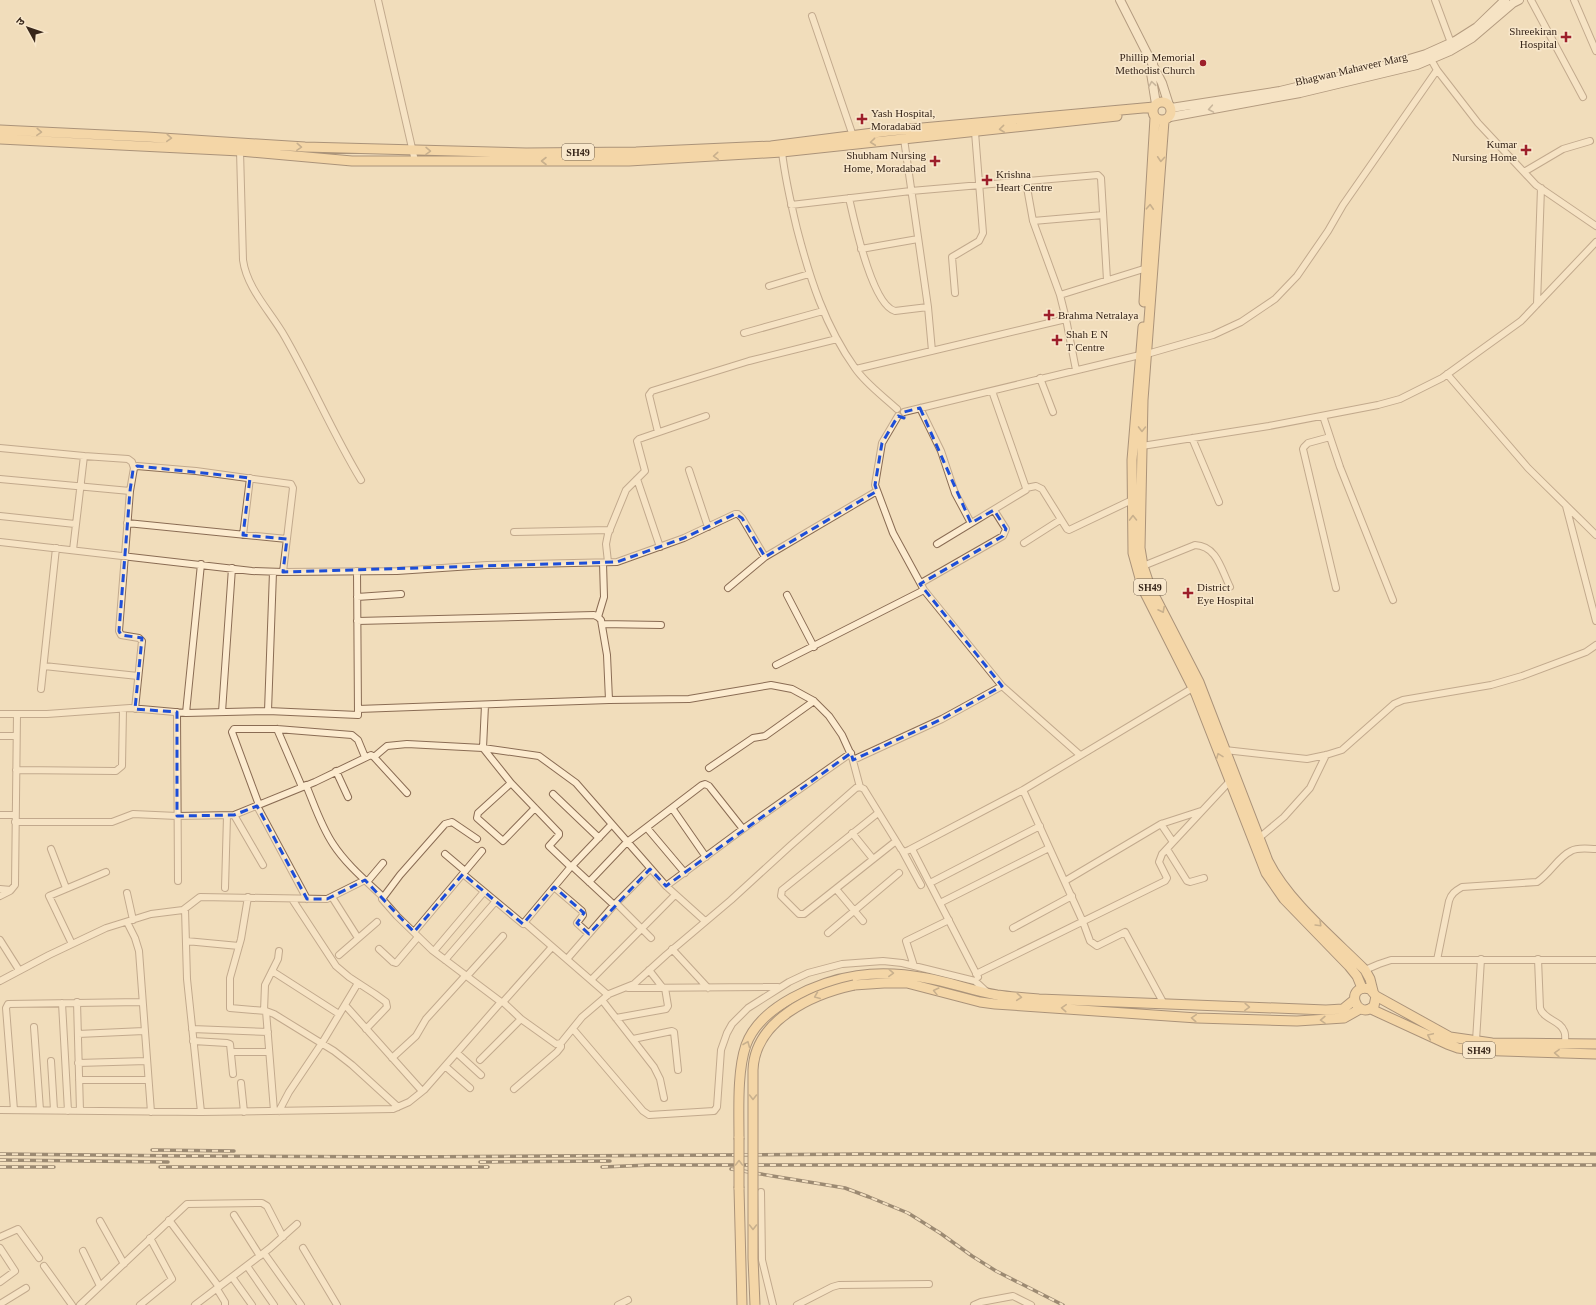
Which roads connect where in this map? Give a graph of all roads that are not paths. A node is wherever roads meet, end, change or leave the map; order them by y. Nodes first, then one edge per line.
1 (378, 0) edge
2 (1120, 0) edge
3 (1434, 0) edge
4 (1505, 0) edge
5 (1519, 0) edge
6 (1531, 0) edge
7 (1574, 0) edge
8 (812, 16) dead end
9 (1451, 43) junction
10 (1596, 51) edge
11 (1429, 56) junction
12 (1153, 64) junction
13 (1438, 70) junction
14 (1582, 97) dead end
15 (1161, 112) junction
16 (0, 130) edge
17 (975, 132) junction
18 (853, 136) junction
19 (0, 139) edge
20 (904, 139) junction
21 (1590, 141) dead end
22 (240, 151) junction
23 (413, 151) junction
24 (782, 152) junction
25 (415, 161) junction
26 (1524, 172) junction
27 (1026, 182) junction
28 (980, 185) junction
29 (1541, 188) junction
30 (911, 190) junction
31 (848, 198) junction
32 (791, 205) junction
33 (1103, 215) junction
34 (1033, 221) junction
35 (1596, 226) edge
36 (918, 239) junction
37 (1596, 242) edge
38 (861, 249) junction
39 (1150, 267) junction
40 (809, 274) junction
41 (1106, 280) junction
42 (769, 286) dead end
43 (955, 293) dead end
44 (1060, 295) junction
45 (1537, 304) junction
46 (928, 307) junction
47 (822, 311) junction
48 (1066, 319) junction
49 (744, 333) dead end
50 (837, 339) junction
51 (932, 351) junction
52 (1143, 354) junction
53 (856, 369) junction
54 (1076, 370) junction
55 (1447, 374) junction
56 (1040, 378) junction
57 (992, 391) junction
58 (920, 408) junction
59 (897, 409) junction
60 (904, 412) junction
61 (1053, 412) dead end
62 (706, 416) dead end
63 (898, 416) junction
64 (1322, 416) junction
65 (658, 432) junction
66 (1330, 436) junction
67 (1192, 438) junction
68 (1142, 446) junction
69 (0, 448) edge
70 (84, 456) junction
71 (134, 468) junction
72 (689, 470) dead end
73 (250, 478) junction
74 (0, 479) edge
75 (637, 479) junction
76 (361, 480) dead end
77 (80, 486) junction
78 (1026, 488) junction
79 (130, 491) junction
80 (877, 491) junction
81 (1132, 500) junction
82 (1219, 502) dead end
83 (1566, 506) junction
84 (994, 510) junction
85 (0, 516) edge
86 (1060, 520) junction
87 (127, 523) junction
88 (76, 524) junction
89 (971, 524) junction
90 (708, 527) junction
91 (610, 530) junction
92 (514, 532) dead end
93 (243, 535) junction
94 (1596, 535) edge
95 (287, 539) junction
96 (0, 542) edge
97 (1024, 543) dead end
98 (937, 544) dead end
99 (660, 547) junction
100 (56, 548) junction
101 (73, 550) junction
102 (124, 555) junction
103 (765, 557) junction
104 (605, 563) junction
105 (201, 564) junction
106 (1143, 566) junction
107 (232, 568) junction
108 (357, 571) junction
109 (272, 572) junction
110 (283, 572) junction
111 (922, 586) junction
112 (1230, 587) dead end
113 (728, 588) dead end
114 (1336, 588) dead end
115 (401, 594) dead end
116 (787, 595) dead end
117 (357, 597) junction
118 (1393, 600) dead end
119 (598, 616) junction
120 (357, 621) junction
121 (1596, 621) edge
122 (602, 624) junction
123 (661, 625) dead end
124 (1596, 645) edge
125 (814, 646) junction
126 (776, 665) dead end
127 (44, 666) junction
128 (138, 676) junction
129 (1002, 686) junction
130 (1196, 686) junction
131 (41, 689) dead end
132 (610, 700) junction
133 (814, 701) junction
134 (485, 705) junction
135 (123, 708) junction
136 (135, 709) junction
137 (358, 709) junction
138 (268, 711) junction
139 (177, 712) junction
140 (222, 712) junction
141 (186, 713) junction
142 (0, 714) edge
143 (17, 714) junction
144 (277, 729) junction
145 (0, 736) edge
146 (16, 736) junction
147 (483, 748) junction
148 (1225, 750) junction
149 (851, 753) junction
150 (1080, 755) junction
151 (1326, 756) junction
152 (365, 757) junction
153 (374, 757) junction
154 (853, 760) junction
155 (709, 768) dead end
156 (16, 770) junction
157 (336, 771) junction
158 (1229, 782) junction
159 (511, 783) junction
160 (304, 786) junction
161 (860, 787) junction
162 (1023, 790) junction
163 (407, 793) dead end
164 (553, 794) dead end
165 (348, 797) dead end
166 (258, 805) junction
167 (535, 808) junction
168 (672, 808) junction
169 (1202, 811) junction
170 (878, 813) junction
171 (0, 815) edge
172 (234, 815) junction
173 (15, 816) junction
174 (177, 816) junction
175 (227, 816) junction
176 (15, 822) junction
177 (1161, 824) junction
178 (612, 825) junction
179 (1040, 826) junction
180 (647, 828) junction
181 (742, 829) junction
182 (852, 833) junction
183 (599, 838) junction
184 (1259, 838) junction
185 (477, 839) dead end
186 (896, 841) junction
187 (1173, 842) junction
188 (626, 843) junction
189 (1049, 848) junction
190 (51, 849) dead end
191 (901, 849) junction
192 (912, 849) junction
193 (1167, 849) junction
194 (1596, 849) edge
195 (482, 852) dead end
196 (445, 854) dead end
197 (706, 857) junction
198 (873, 859) junction
199 (384, 863) dead end
200 (263, 865) dead end
201 (572, 867) junction
202 (650, 869) junction
203 (106, 872) dead end
204 (464, 873) junction
205 (685, 873) junction
206 (899, 873) dead end
207 (1204, 878) dead end
208 (178, 881) dead end
209 (366, 881) junction
210 (1065, 881) junction
211 (589, 882) junction
212 (930, 882) junction
213 (921, 885) dead end
214 (666, 886) junction
215 (554, 887) junction
216 (66, 888) junction
217 (225, 888) dead end
218 (836, 889) junction
219 (0, 890) edge
220 (11, 890) junction
221 (127, 893) dead end
222 (483, 893) junction
223 (675, 895) junction
224 (0, 896) edge
225 (1072, 896) junction
226 (248, 897) junction
227 (383, 897) junction
228 (292, 898) junction
229 (332, 898) junction
230 (307, 899) junction
231 (495, 902) junction
232 (940, 903) junction
233 (615, 904) junction
234 (185, 909) junction
235 (854, 911) junction
236 (949, 920) junction
237 (130, 921) junction
238 (705, 921) junction
239 (863, 921) dead end
240 (378, 922) dead end
241 (1083, 922) junction
242 (525, 923) junction
243 (641, 928) junction
244 (1013, 928) dead end
245 (828, 933) dead end
246 (416, 934) junction
247 (589, 934) junction
248 (503, 936) dead end
249 (358, 938) junction
250 (651, 938) dead end
251 (0, 940) edge
252 (186, 941) junction
253 (72, 944) junction
254 (239, 946) junction
255 (552, 946) junction
256 (379, 949) dead end
257 (672, 950) junction
258 (279, 951) dead end
259 (434, 951) junction
260 (339, 955) dead end
261 (567, 959) junction
262 (1481, 959) junction
263 (1538, 959) junction
264 (445, 960) junction
265 (1437, 960) junction
266 (1596, 960) edge
267 (914, 966) junction
268 (19, 970) junction
269 (649, 970) junction
270 (1365, 970) junction
271 (272, 971) junction
272 (976, 974) junction
273 (466, 976) junction
274 (591, 980) junction
275 (0, 981) edge
276 (358, 983) junction
277 (780, 987) junction
278 (626, 988) junction
279 (664, 988) junction
280 (708, 988) junction
281 (1362, 988) junction
282 (986, 990) junction
283 (1375, 994) junction
284 (608, 995) junction
285 (602, 1000) junction
286 (1354, 1000) junction
287 (77, 1002) junction
288 (142, 1002) junction
289 (502, 1002) junction
290 (62, 1003) junction
291 (1164, 1004) junction
292 (345, 1005) junction
293 (1088, 1005) junction
294 (1360, 1009) junction
295 (1371, 1009) junction
296 (265, 1011) junction
297 (339, 1014) junction
298 (616, 1018) junction
299 (521, 1019) junction
300 (34, 1027) dead end
301 (192, 1029) junction
302 (366, 1029) junction
303 (572, 1029) junction
304 (144, 1031) junction
305 (268, 1032) junction
306 (78, 1034) junction
307 (633, 1039) junction
308 (193, 1041) junction
309 (1476, 1041) junction
310 (561, 1042) junction
311 (322, 1043) junction
312 (1565, 1044) junction
313 (1596, 1044) edge
314 (231, 1052) junction
315 (269, 1052) junction
316 (457, 1053) junction
317 (1596, 1054) edge
318 (392, 1058) junction
319 (51, 1060) dead end
320 (480, 1060) dead end
321 (147, 1061) junction
322 (78, 1063) junction
323 (445, 1066) junction
324 (678, 1070) dead end
325 (233, 1074) dead end
326 (481, 1075) dead end
327 (79, 1080) junction
328 (148, 1080) junction
329 (241, 1083) dead end
330 (470, 1088) dead end
331 (514, 1089) dead end
332 (422, 1092) junction
333 (664, 1098) dead end
334 (398, 1107) junction
335 (0, 1110) edge
336 (14, 1110) junction
337 (40, 1110) junction
338 (54, 1110) junction
339 (68, 1111) junction
340 (80, 1111) junction
341 (276, 1111) junction
342 (151, 1112) junction
343 (201, 1112) junction
344 (244, 1112) junction
345 (761, 1192) dead end
346 (234, 1215) dead end
347 (100, 1220) dead end
348 (169, 1220) junction
349 (297, 1224) dead end
350 (0, 1237) edge
351 (283, 1237) junction
352 (150, 1238) junction
353 (0, 1248) edge
354 (303, 1248) dead end
355 (83, 1251) dead end
356 (262, 1254) junction
357 (39, 1258) dead end
358 (124, 1264) junction
359 (44, 1266) dead end
360 (247, 1266) junction
361 (232, 1277) junction
362 (0, 1282) edge
363 (929, 1284) dead end
364 (100, 1286) junction
365 (26, 1288) dead end
366 (218, 1288) junction
367 (628, 1300) dead end
368 (0, 1304) edge
369 (72, 1305) edge
370 (80, 1305) edge
371 (140, 1305) edge
372 (195, 1305) edge
373 (225, 1305) edge
374 (252, 1305) edge
375 (274, 1305) edge
376 (301, 1305) edge
377 (337, 1305) edge
378 (618, 1305) edge
379 (742, 1305) edge
380 (756, 1305) edge
381 (773, 1305) edge
382 (797, 1305) edge
383 (974, 1305) edge
384 (1031, 1305) edge

1 - 23 street
2 - 12 street
3 - 9 street
4 - 9 street, Bhagwan Mahaveer Marg
5 - 11 street, Bhagwan Mahaveer Marg
6 - 14 street
7 - 10 street
8 - 18 street
9 - 11 street, Bhagwan Mahaveer Marg
11 - 13 street
11 - 15 street, Bhagwan Mahaveer Marg
15 -> 12 street
12 - 15 street
13 - 26 street
13 - 52 street
15 -> 17 main road, SH49
15 - 18 main road, SH49
15 - 39 main road, SH49
16 -> 23 main road, SH49
17 - 20 main road, SH49
17 - 28 street
23 -> 18 main road, SH49
19 - 22 main road, SH49
20 -> 24 main road, SH49
20 - 30 street
21 - 26 street
22 - 25 main road, SH49
22 - 76 street
23 - 25 street
24 -> 25 main road, SH49
24 - 32 street
26 - 29 street
27 - 28 street
27 - 33 street
27 - 34 street
28 - 30 street
28 - 43 street
29 - 35 street
29 - 45 street
30 - 31 street
30 - 36 street
31 - 32 street
31 - 38 street
32 - 40 street
33 - 34 street
33 - 41 street
34 - 44 street
36 - 38 street
36 - 46 street
37 - 45 street
38 - 46 street
39 - 41 street
39 - 52 main road, SH49
40 - 42 street
40 - 47 street
41 - 44 street
44 - 48 street
45 - 55 street
46 - 51 street
47 - 49 street
47 - 50 street
48 - 51 street
48 - 54 street
50 - 53 street
50 - 65 street
51 - 53 street
52 - 54 street
52 -> 68 main road, SH49
52 - 81 main road, SH49
53 - 59 street
54 - 56 street
55 - 64 street
55 - 83 street
56 - 57 street
56 - 61 street
57 - 58 street
57 - 78 street
58 - 60 street
58 - 89 street
59 - 60 street
59 - 63 street
60 - 63 street
62 - 65 street
63 - 80 street
64 - 66 street
64 - 67 street
65 - 75 street
66 - 114 street
66 - 118 street
67 - 68 street
67 - 82 street
68 - 106 main road, SH49
69 - 70 street
70 - 71 street
70 - 77 street
71 - 73 street
71 - 79 street
72 - 90 street
73 - 93 street
73 - 95 street
74 - 77 street
75 - 91 street
75 - 99 street
77 - 79 street
77 - 88 street
78 - 84 street
78 - 86 street
79 - 87 street
80 - 103 street
80 - 111 street
81 - 86 street
130 -> 81 main road, SH49
83 - 94 street
83 - 121 street
84 - 89 street
84 - 111 street
85 - 88 street
86 - 97 street
87 - 93 street
87 - 102 street
88 - 101 street
89 - 98 street
90 - 99 street
90 - 103 street
91 - 92 street
91 - 104 street
93 - 95 street
95 - 110 street
96 - 100 street
99 - 104 street
100 - 101 street
100 - 127 street
101 - 102 street
102 - 105 street
102 - 128 street
103 - 113 street
104 - 108 street
104 - 119 street
105 - 107 street
105 - 141 street
106 - 112 street
106 -> 130 main road, SH49
107 - 109 street
107 - 140 street
108 - 110 street
108 - 117 street
109 - 110 street
109 - 138 street
111 - 125 street
111 - 129 street
115 - 117 street
116 - 125 street
117 - 120 street
119 - 120 street
119 - 122 street
120 - 137 street
122 - 123 street
122 - 132 street
124 - 151 street
125 - 126 street
127 - 128 street
127 - 131 street
128 - 136 street
129 - 150 street
129 - 154 street
130 - 148 main road, SH49
130 - 150 street
158 -> 130 main road, SH49
132 - 133 street
132 - 134 street
133 - 149 street
133 - 155 street
134 - 137 street
134 - 147 street
135 - 136 street
135 - 143 street
135 - 156 street
136 - 139 street
137 - 138 street
138 - 140 street
139 - 141 street
139 - 174 street
140 - 141 street
142 - 143 street
143 - 146 street
144 - 152 street
144 - 160 street
144 - 166 street
145 - 146 street
146 - 156 street
147 - 153 street
147 - 159 street
147 - 178 street
148 - 151 street
148 - 184 main road, SH49
149 - 154 street
149 - 181 street
150 - 162 street
151 - 184 street
152 - 153 street
152 - 157 street
153 - 163 street
154 - 161 street
156 - 173 street
157 - 160 street
157 - 165 street
158 - 169 street
158 - 281 main road, SH49
159 - 167 street
159 - 167 street
160 - 166 street
160 - 209 street
161 - 170 street
161 - 238 street
162 - 179 street
162 - 192 street
164 - 183 street
166 - 172 street
166 - 230 street
167 - 201 street
168 - 180 street
168 - 181 street
168 - 197 street
169 - 177 street
169 - 187 street
170 - 182 street
170 - 186 street
171 - 173 street
172 - 175 street
172 - 200 street
173 - 176 street
174 - 175 street
174 - 176 street
174 - 208 street
175 - 217 street
176 - 220 street
177 - 187 street
177 - 210 street
178 - 183 street
178 - 188 street
179 - 189 street
179 - 212 street
180 - 188 street
180 - 205 street
181 - 197 street
182 - 198 street
182 - 218 street
183 - 201 street
184 -> 270 main road, SH49
185 - 227 street
186 - 191 street
186 - 198 street
187 - 193 street
188 - 202 street
188 - 211 street
189 - 210 street
189 - 232 street
190 - 216 street
191 - 192 street
191 - 213 street
192 - 212 street
193 - 207 street
193 - 241 street
194 - 265 street
195 - 204 street
196 - 204 street
197 - 205 street
198 - 218 street
199 - 209 street
201 - 211 street
201 - 215 street
202 - 214 street
202 - 233 street
203 - 216 street
204 - 222 street
204 - 246 street
205 - 214 street
206 - 235 street
209 - 227 street
209 - 229 street
210 - 225 street
211 - 233 street
212 - 232 street
214 - 223 street
215 - 242 street
215 - 247 street
216 - 253 street
218 - 235 street
219 - 220 street
220 - 224 street
221 - 237 street
222 - 231 street
222 - 259 street
223 - 238 street
223 - 243 street
225 - 241 street
225 - 244 street
226 - 228 street
226 - 234 street
226 - 254 street
227 - 246 street
228 - 230 street
228 - 276 street
229 - 230 street
229 - 249 street
231 - 242 street
231 - 264 street
232 - 236 street
233 - 243 street
233 - 247 street
234 - 237 street
234 - 252 street
235 - 239 street
235 - 245 street
236 - 267 street
236 - 272 street
237 - 253 street
237 - 288 street
238 - 257 street
240 - 249 street
241 - 272 street
241 - 291 street
242 - 255 street
243 - 250 street
243 - 274 street
246 - 256 street
246 - 259 street
247 - 261 street
248 - 273 street
249 - 260 street
251 - 268 street
252 - 254 street
252 - 301 street
253 - 268 street
254 - 296 street
255 - 261 street
255 - 289 street
257 - 269 street
257 - 280 street
258 - 271 street
259 - 264 street
261 - 274 street
262 - 263 street
262 - 265 street
262 - 309 street
263 - 266 street
263 - 312 street
264 - 273 street
265 - 270 street
267 - 277 street
267 - 282 street
268 - 275 street
269 - 278 street
269 - 279 street
270 - 283 main road, SH49
271 - 296 street
271 - 297 street
272 - 282 street
273 - 289 street
273 - 318 street
274 - 284 street
276 - 292 street
276 - 302 street
277 - 280 street
277 - 303 street
278 - 279 street
278 - 284 street
279 - 280 street
279 - 298 street
281 - 283 main road
281 - 286 main road
282 -> 293 main road
379 -> 282 main road, bridge
283 - 295 main road
283 - 309 main road, SH49
284 - 285 street
285 - 298 street
285 - 303 street
291 -> 286 main road
286 - 294 main road
287 - 288 street
287 - 290 street
287 - 306 street
288 - 304 street
289 - 299 street
289 - 316 street
290 - 336 street
290 - 339 street
291 - 293 main road
292 - 297 street
292 - 302 street
294 -> 293 main road
293 -> 380 main road, bridge
294 - 295 main road
317 -> 295 main road, SH49
296 - 305 street
296 - 311 street
297 - 311 street
298 - 307 street
299 - 310 street
299 - 320 street
300 - 337 street
301 - 305 street
301 - 308 street
302 - 318 street
303 - 310 street
304 - 306 street
304 - 321 street
305 - 315 street
306 - 322 street
307 - 324 street
307 - 333 street
308 - 314 street
308 - 343 street
309 - 312 main road, SH49
310 - 331 street
311 - 334 street
311 - 341 street
312 - 313 main road, SH49
314 - 315 street
314 - 325 street
315 - 341 street
316 - 323 street
316 - 326 street
318 - 332 street
319 - 338 street
321 - 322 street
321 - 328 street
322 - 327 street
323 - 330 street
323 - 332 street
327 - 328 street
327 - 340 street
328 - 342 street
329 - 344 street
332 - 334 street
334 - 341 street
335 - 336 street
336 - 337 street
337 - 338 street
338 - 339 street
339 - 340 street
340 - 342 street
341 - 344 street
342 - 343 street
343 - 344 street
345 - 381 street
346 - 356 street
347 - 358 street
348 - 351 street
348 - 352 street
348 - 366 street
349 - 351 street
350 - 357 street
351 - 356 street
352 - 358 street
352 - 371 street
353 - 362 street
354 - 377 street
355 - 364 street
356 - 360 street
356 - 376 street
358 - 364 street
359 - 369 street
360 - 361 street
360 - 375 street
361 - 366 street
361 - 374 street
363 - 382 street
364 - 370 street
365 - 368 street
366 - 372 street
366 - 373 street
367 - 378 street
383 - 384 street

